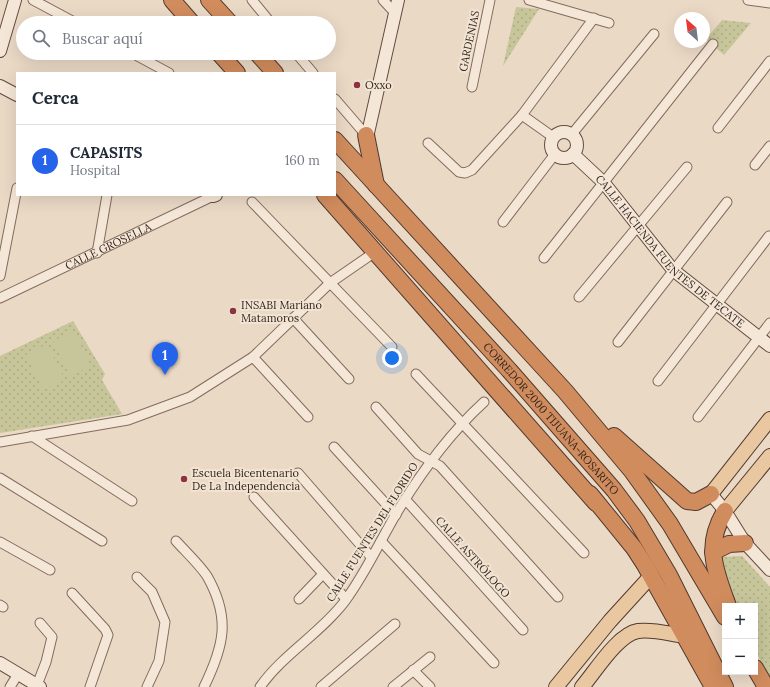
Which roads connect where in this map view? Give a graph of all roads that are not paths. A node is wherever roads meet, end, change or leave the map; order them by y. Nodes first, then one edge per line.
1 (15, 0) edge
2 (33, 0) edge
3 (172, 0) edge
4 (210, 0) edge
5 (252, 0) edge
6 (383, 0) edge
7 (398, 0) edge
8 (490, 0) edge
9 (529, 0) edge
10 (748, 0) edge
11 (770, 3) edge
12 (395, 13) junction
13 (63, 16) edge
14 (186, 16) edge
15 (224, 16) edge
16 (265, 16) edge
17 (594, 18) junction
18 (609, 22) dead end
19 (654, 34) dead end
20 (713, 44) dead end
21 (0, 51) edge
22 (145, 60) edge
23 (218, 60) edge
24 (225, 60) edge
25 (263, 60) edge
26 (302, 60) edge
27 (770, 61) edge
28 (767, 70) edge
29 (167, 72) edge
30 (225, 72) edge
31 (236, 72) edge
32 (274, 72) edge
33 (312, 72) edge
34 (0, 86) edge
35 (472, 88) dead end
36 (16, 94) edge
37 (336, 100) edge
38 (522, 115) junction
39 (718, 128) dead end
40 (572, 134) junction
41 (366, 135) junction
42 (553, 137) junction
43 (336, 141) edge
44 (428, 143) dead end
45 (770, 146) edge
46 (555, 154) junction
47 (573, 154) junction
48 (755, 165) dead end
49 (687, 167) dead end
50 (336, 181) edge
51 (604, 183) junction
52 (377, 186) junction
53 (16, 193) edge
54 (107, 196) edge
55 (213, 196) edge
56 (327, 196) edge
57 (252, 202) dead end
58 (727, 202) dead end
59 (503, 222) dead end
60 (639, 225) junction
61 (769, 236) dead end
62 (375, 252) junction
63 (97, 253) junction
64 (544, 258) dead end
65 (673, 270) junction
66 (0, 276) edge
67 (330, 283) junction
68 (579, 297) dead end
69 (0, 298) edge
70 (716, 305) junction
71 (293, 318) junction
72 (770, 323) edge
73 (759, 337) junction
74 (618, 342) dead end
75 (770, 346) edge
76 (392, 347) dead end
77 (253, 357) junction
78 (509, 370) junction
79 (416, 374) dead end
80 (349, 379) dead end
81 (658, 381) dead end
82 (556, 382) junction
83 (484, 402) dead end
84 (376, 407) dead end
85 (308, 417) dead end
86 (698, 417) dead end
87 (770, 419) edge
88 (462, 423) junction
89 (770, 426) edge
90 (758, 435) junction
91 (32, 436) junction
92 (0, 442) edge
93 (334, 447) dead end
94 (770, 456) edge
95 (432, 460) junction
96 (298, 473) dead end
97 (0, 478) edge
98 (711, 494) junction
99 (254, 497) dead end
100 (406, 499) junction
101 (132, 501) dead end
102 (596, 503) junction
103 (725, 510) junction
104 (396, 514) junction
105 (102, 541) dead end
106 (381, 541) junction
107 (0, 542) edge
108 (176, 542) dead end
109 (745, 544) junction
110 (712, 552) junction
111 (584, 553) dead end
112 (371, 557) junction
113 (50, 570) dead end
114 (770, 570) edge
115 (323, 574) junction
116 (651, 576) junction
117 (137, 577) dead end
118 (72, 593) dead end
119 (558, 597) dead end
120 (299, 598) dead end
121 (346, 599) junction
122 (727, 603) edge
123 (722, 612) edge
124 (40, 623) dead end
125 (395, 624) dead end
126 (523, 630) dead end
127 (684, 636) junction
128 (430, 657) dead end
129 (0, 663) edge
130 (494, 663) dead end
131 (413, 670) junction
132 (758, 673) edge
133 (18, 674) junction
134 (38, 686) edge
135 (10, 687) edge
136 (90, 687) edge
137 (147, 687) edge
138 (204, 687) edge
139 (260, 687) edge
140 (321, 687) edge
141 (393, 687) edge
142 (430, 687) edge
143 (556, 687) edge
144 (582, 687) edge
145 (713, 687) edge
146 (725, 687) edge
147 (766, 687) edge

1 - 21 street
2 - 13 street
3 - 14 highway
4 - 15 highway
5 - 16 street
6 - 12 street
7 - 12 street
8 - 35 street, GARDENIAS
9 - 17 street
10 - 11 street
12 - 41 street
17 - 18 street
17 - 38 street
19 - 40 street
20 - 51 street
22 - 29 street
23 - 30 highway
24 - 31 highway
25 - 32 highway
26 - 33 street
27 - 28 street
28 - 39 street
34 - 36 street
37 - 41 street
38 - 42 street
38 - 44 street
40 - 42 street
40 - 47 street
41 - 52 highway
42 - 46 street
43 - 52 highway
45 - 48 street
46 - 47 street
46 - 59 street
47 - 51 street, CALLE HACIENDA FUENTES DE TECATE
49 - 60 street
50 - 78 highway, CORREDOR 2000 TIJUANA-ROSARITO
51 - 60 street, CALLE HACIENDA FUENTES DE TECATE
51 - 64 street
52 - 82 highway
53 - 66 street
54 - 63 street
55 - 63 street, CALLE GROSELLA
56 - 62 highway
57 - 67 street
58 - 65 street
60 - 65 street, CALLE HACIENDA FUENTES DE TECATE
60 - 68 street
61 - 70 street
62 - 67 street
62 - 102 highway
63 - 69 street, CALLE GROSELLA
65 - 70 street, CALLE HACIENDA FUENTES DE TECATE
65 - 74 street
67 - 71 street
67 - 76 street
70 - 73 street, CALLE HACIENDA FUENTES DE TECATE
70 - 81 street
71 - 77 street
71 - 80 street
72 - 73 street
73 - 75 street, CALLE HACIENDA FUENTES DE TECATE
73 - 86 street
77 - 85 street
77 - 91 street
78 - 102 highway
78 - 146 highway, CORREDOR 2000 TIJUANA-ROSARITO
79 - 88 street
82 - 98 highway
82 - 123 highway
83 - 88 street, CALLE FUENTES DEL FLORIDO
84 - 95 street
87 - 90 main road
88 - 95 street, CALLE FUENTES DEL FLORIDO
88 - 111 street
89 - 90 main road
90 - 98 main road
91 - 92 street
91 - 101 street
93 - 104 street
94 - 103 main road
95 - 100 street, CALLE FUENTES DEL FLORIDO
95 - 119 street
96 - 112 street
97 - 105 street
98 - 103 street
99 - 115 street
100 - 104 street, CALLE FUENTES DEL FLORIDO
100 - 126 street, CALLE ASTRÓLOGO
102 - 116 highway
103 - 109 street
103 - 110 highway
104 - 106 street, CALLE FUENTES DEL FLORIDO
106 - 112 street, CALLE FUENTES DEL FLORIDO
106 - 130 street
107 - 113 street
108 - 138 street
109 - 110 highway
109 - 114 street
110 - 122 highway
112 - 121 street, CALLE FUENTES DEL FLORIDO
115 - 120 street
115 - 121 street
116 - 127 highway
116 - 143 main road
117 - 137 street
118 - 136 street
121 - 139 street, CALLE FUENTES DEL FLORIDO
124 - 134 street
125 - 140 street
127 - 144 main road
127 - 145 highway
128 - 131 street
129 - 133 street
131 - 141 street
131 - 142 street
132 - 147 highway
133 - 134 street
133 - 135 street

